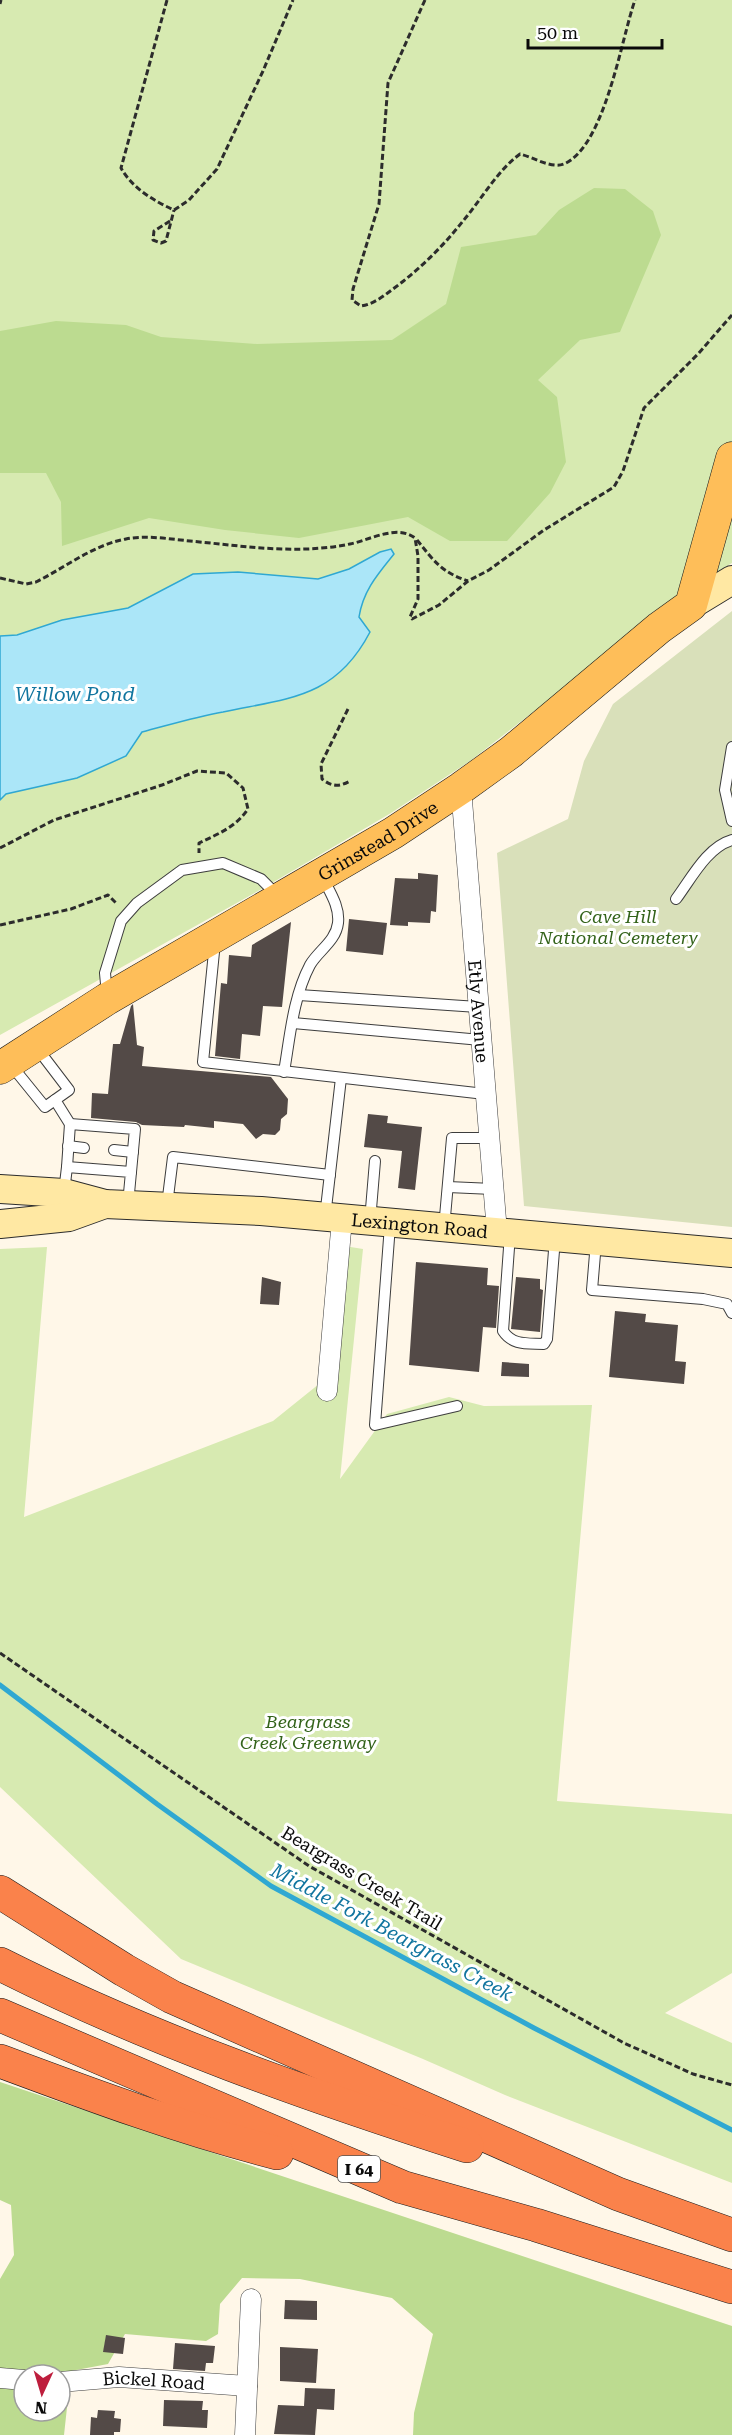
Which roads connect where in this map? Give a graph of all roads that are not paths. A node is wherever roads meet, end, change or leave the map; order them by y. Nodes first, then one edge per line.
1 (732, 458) edge
2 (732, 580) edge
3 (691, 605) junction
4 (732, 747) edge
5 (461, 788) junction
6 (732, 821) edge
7 (732, 840) edge
8 (321, 875) junction
9 (281, 898) junction
10 (676, 898) dead end
11 (216, 935) junction
12 (299, 995) junction
13 (107, 999) junction
14 (478, 1007) junction
15 (293, 1023) junction
16 (481, 1040) junction
17 (14, 1059) edge
18 (284, 1072) junction
19 (341, 1078) junction
20 (485, 1094) junction
21 (55, 1100) junction
22 (70, 1124) junction
23 (489, 1138) junction
24 (68, 1146) junction
25 (84, 1148) dead end
26 (114, 1150) dead end
27 (133, 1152) junction
28 (375, 1161) dead end
29 (131, 1172) junction
30 (330, 1175) junction
31 (65, 1180) junction
32 (448, 1187) junction
33 (0, 1189) edge
34 (493, 1189) junction
35 (116, 1204) junction
36 (167, 1206) junction
37 (356, 1220) junction
38 (0, 1224) edge
39 (444, 1228) junction
40 (503, 1233) junction
41 (555, 1237) junction
42 (596, 1241) junction
43 (732, 1252) edge
44 (732, 1313) edge
45 (327, 1391) dead end
46 (457, 1406) dead end
47 (0, 1892) edge
48 (0, 1964) edge
49 (0, 2015) edge
50 (0, 2061) edge
51 (402, 2187) junction
52 (618, 2194) junction
53 (732, 2235) edge
54 (732, 2287) edge
55 (251, 2299) dead end
56 (72, 2381) edge
57 (247, 2386) junction
58 (245, 2435) edge

1 - 3 main road
2 - 3 main road, Grinstead Drive
3 - 5 main road, Grinstead Drive
4 - 6 lane
5 - 8 main road, Grinstead Drive
5 - 14 street, Etly Avenue
7 - 10 lane
8 - 9 main road, Grinstead Drive
8 - 12 lane
9 - 11 main road, Grinstead Drive
9 - 13 lane
11 - 13 main road, Grinstead Drive
11 - 18 lane
12 - 14 lane
12 - 15 lane
13 - 17 main road, Grinstead Drive
14 - 16 street, Etly Avenue
15 - 16 lane
15 - 18 lane
16 - 20 street, Etly Avenue
17 - 21 lane
17 - 21 lane
18 - 19 lane
19 - 20 lane
19 - 30 lane
20 - 23 street, Etly Avenue
21 - 22 lane
22 - 24 lane
22 - 27 lane
23 - 32 lane
23 - 34 street, Etly Avenue
24 - 25 lane
24 - 31 lane
26 - 27 lane
27 - 29 lane
28 - 37 lane
29 - 31 lane
29 - 35 lane
30 - 36 lane
30 - 37 lane
31 - 33 main road, Lexington Road
31 - 35 main road, Lexington Road
32 - 34 lane
32 - 39 lane
34 - 40 street, Etly Avenue
35 - 36 main road, Lexington Road
35 - 38 main road, Lexington Road
36 - 37 main road, Lexington Road
37 - 39 main road, Lexington Road
37 - 45 street
37 - 46 lane
39 - 40 main road, Lexington Road
40 - 41 main road, Lexington Road
40 - 41 lane
41 - 42 main road, Lexington Road
42 - 43 main road, Lexington Road
42 - 44 lane
47 - 52 highway
48 - 52 highway
49 - 51 highway, I 64
50 - 51 highway
51 - 54 highway, I 64
52 - 53 highway
55 - 57 street
56 - 57 street, Bickel Road
57 - 58 street

